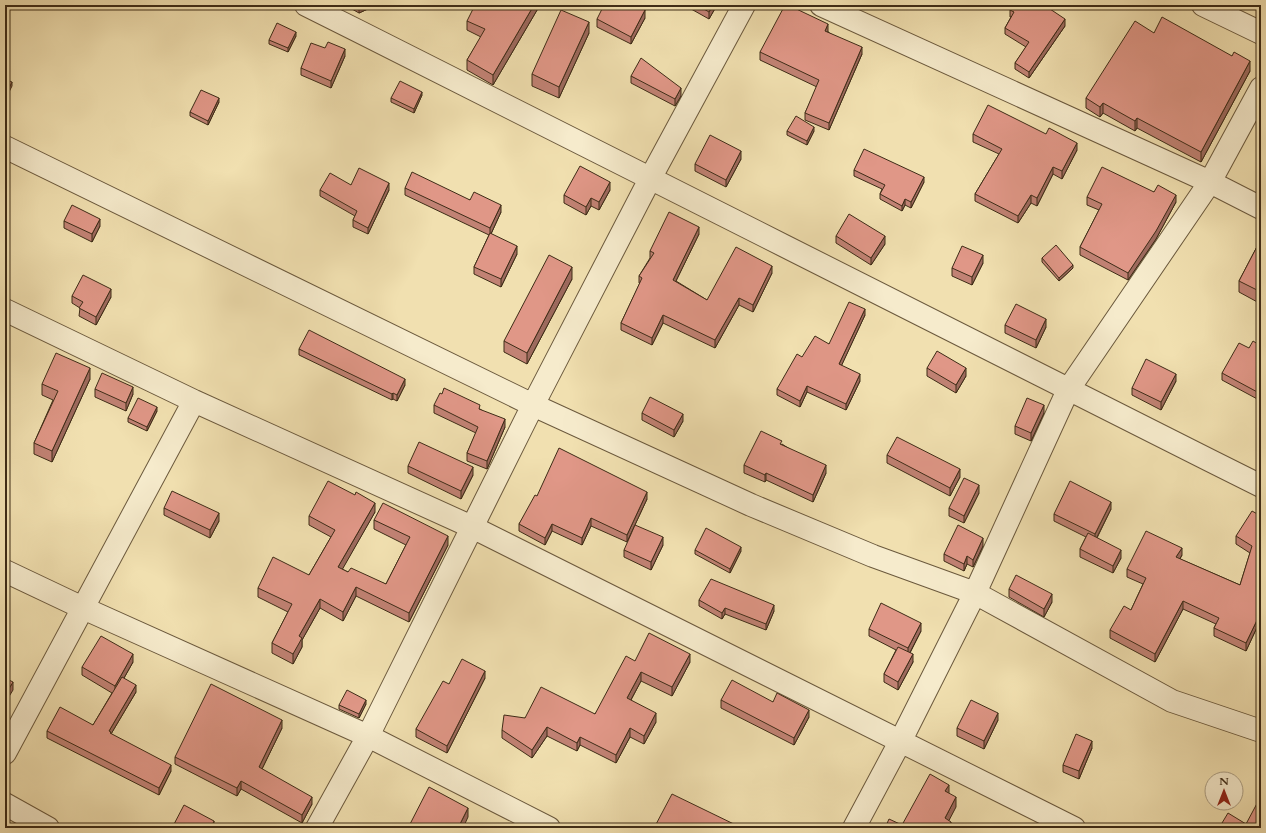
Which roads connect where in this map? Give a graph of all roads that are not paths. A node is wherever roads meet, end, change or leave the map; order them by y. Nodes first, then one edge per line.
1 (306, 5) edge
2 (744, 5) edge
3 (821, 5) edge
4 (1203, 5) edge
5 (1261, 33) edge
6 (1261, 88) edge
7 (5, 147) edge
8 (651, 177) junction
9 (1210, 182) junction
10 (1261, 208) edge
11 (5, 310) edge
12 (1068, 390) junction
13 (194, 401) junction
14 (533, 405) junction
15 (1261, 486) edge
16 (472, 527) junction
17 (5, 571) edge
18 (975, 593) junction
19 (83, 608) junction
20 (1261, 731) edge
21 (368, 736) junction
22 (901, 740) junction
23 (5, 753) edge
24 (5, 804) edge
25 (48, 828) edge
26 (317, 828) edge
27 (549, 828) edge
28 (854, 828) edge
29 (1074, 828) edge

1 - 8 street
2 - 8 street
3 - 9 street
4 - 5 street
6 - 9 street
7 - 14 street
8 - 12 street
8 - 14 street
9 - 10 street
9 - 12 street
11 - 13 street
12 - 15 street
12 - 18 street
13 - 16 street
13 - 19 street
14 - 16 street
14 - 18 street
16 - 21 street
16 - 22 street
17 - 19 street
18 - 20 street
18 - 22 street
19 - 21 street
19 - 23 street
21 - 26 street
21 - 27 street
22 - 28 street
22 - 29 street
24 - 25 street

